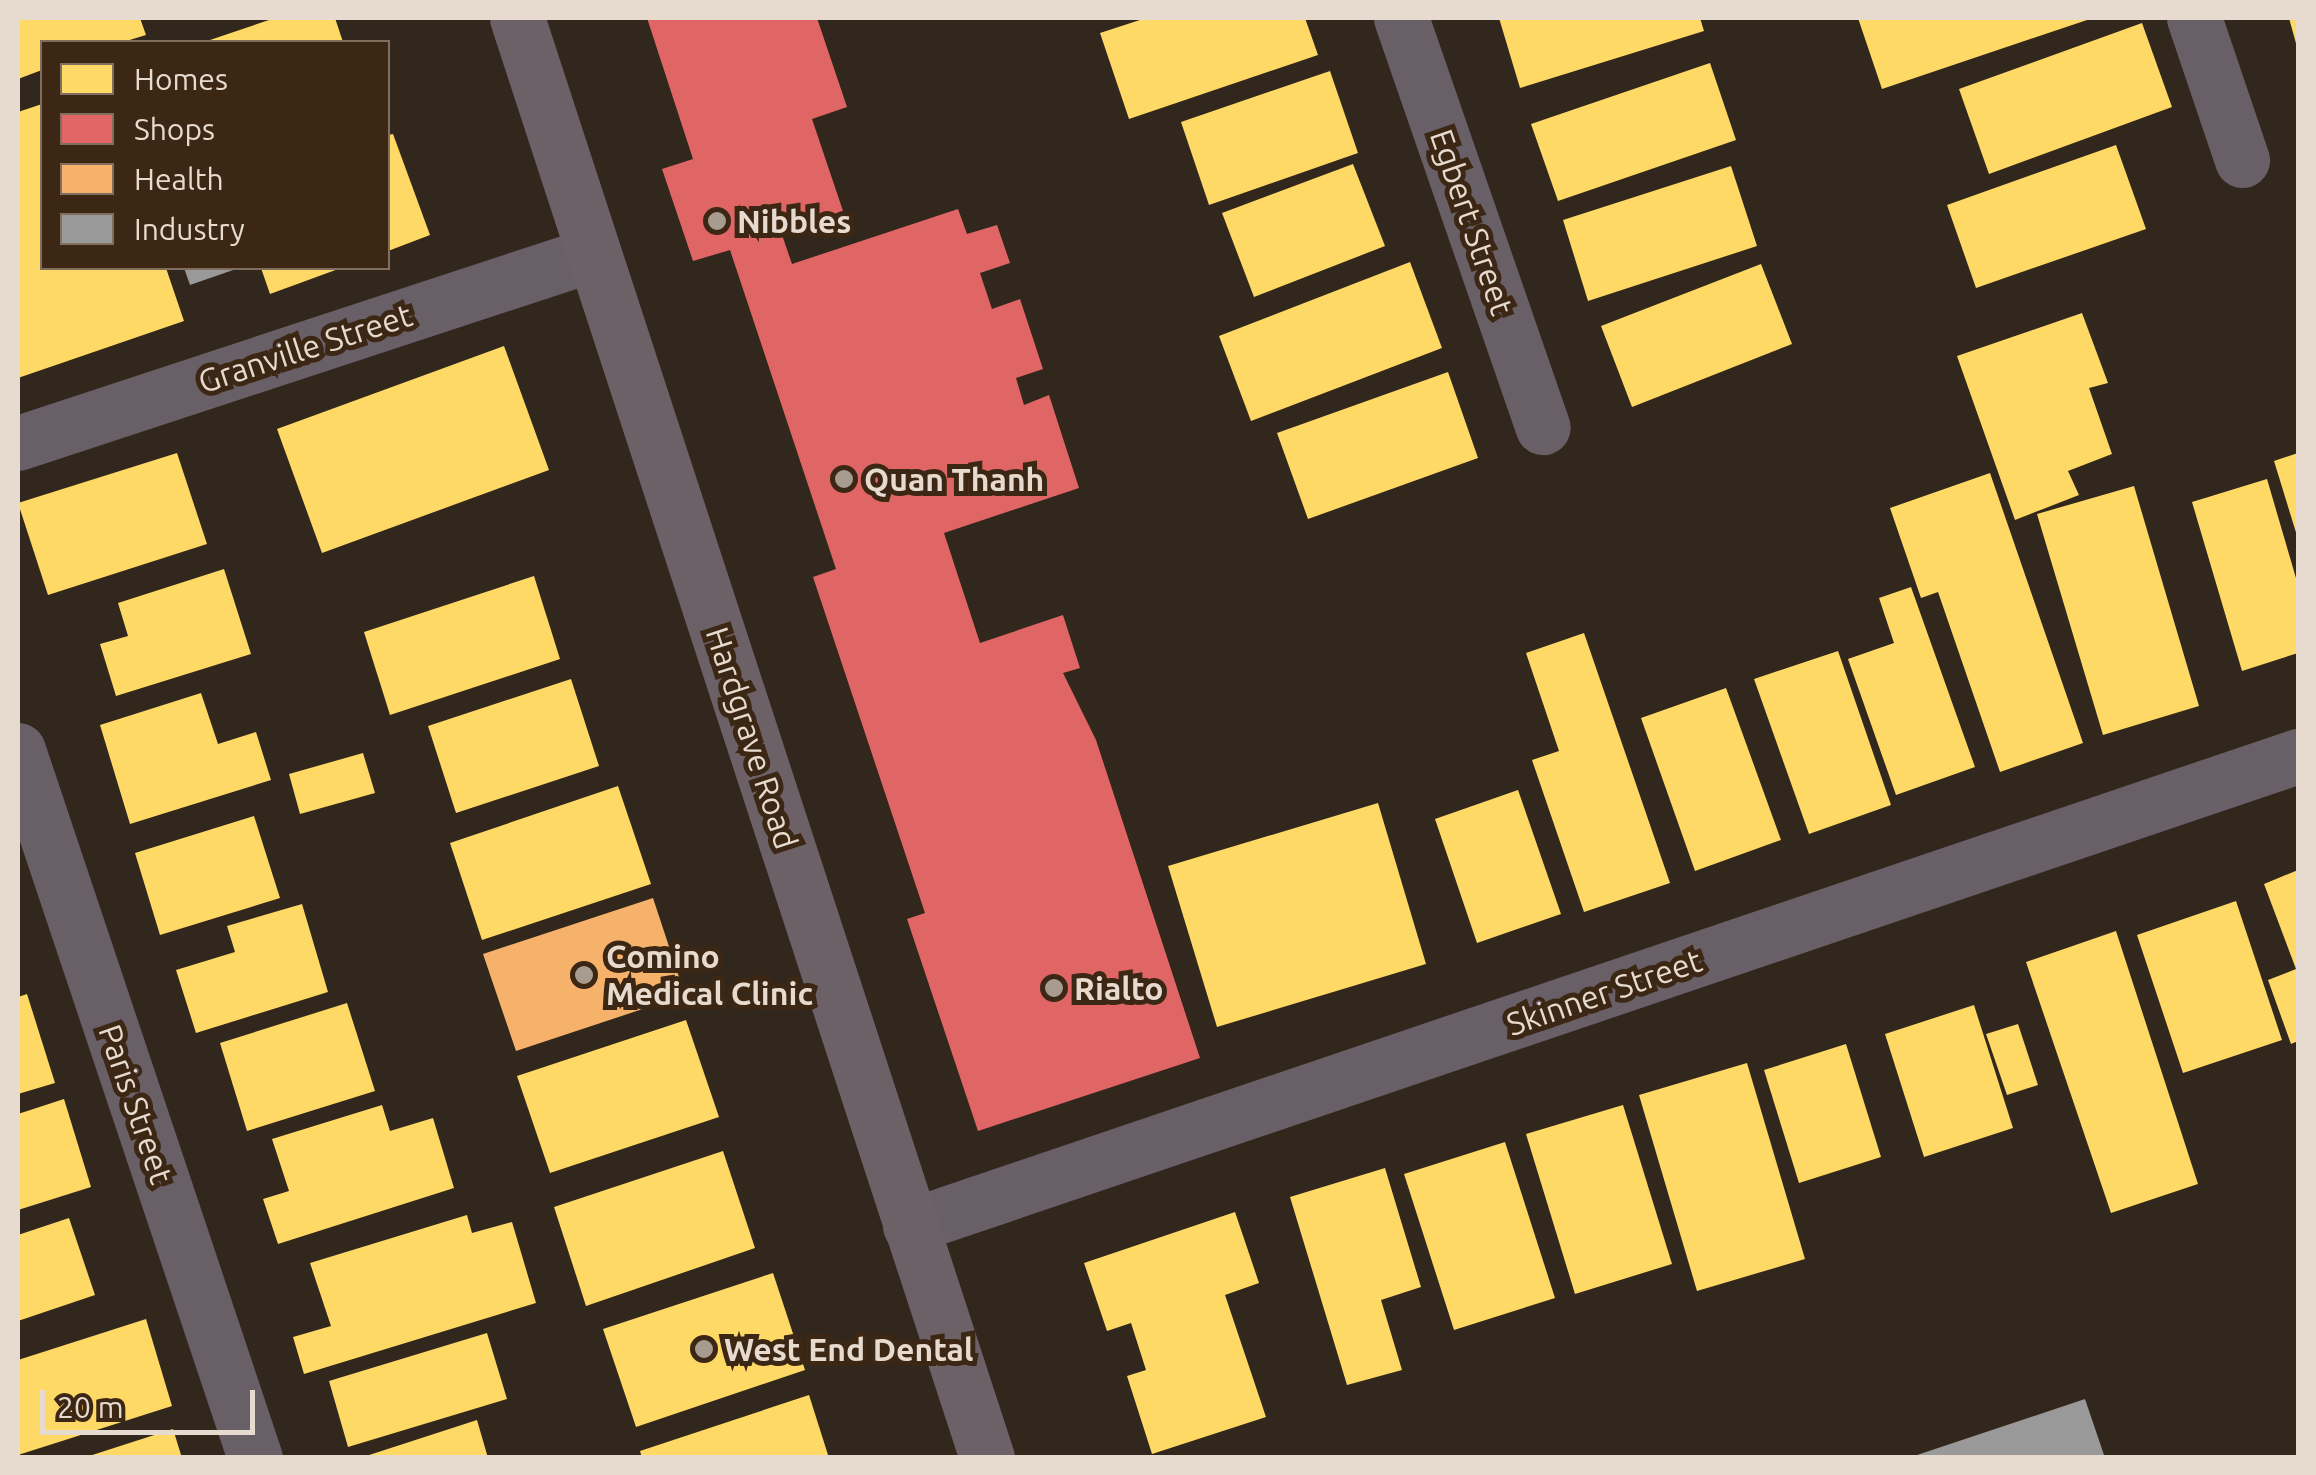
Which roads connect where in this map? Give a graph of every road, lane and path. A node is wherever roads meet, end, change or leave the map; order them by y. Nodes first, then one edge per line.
1 (517, 18) edge
2 (1401, 18) edge
3 (2194, 18) edge
4 (2242, 160) dead end
5 (594, 254) junction
6 (1543, 427) dead end
7 (18, 443) edge
8 (18, 750) edge
9 (2298, 756) edge
10 (910, 1226) junction
11 (255, 1458) edge
12 (988, 1458) edge

1 - 5 street, Hardgrave Road
2 - 6 street, Egbert Street
3 - 4 street
5 - 7 street, Granville Street
5 - 10 street, Hardgrave Road
8 - 11 street, Paris Street
9 - 10 street, Skinner Street
10 - 12 street, Hardgrave Road

